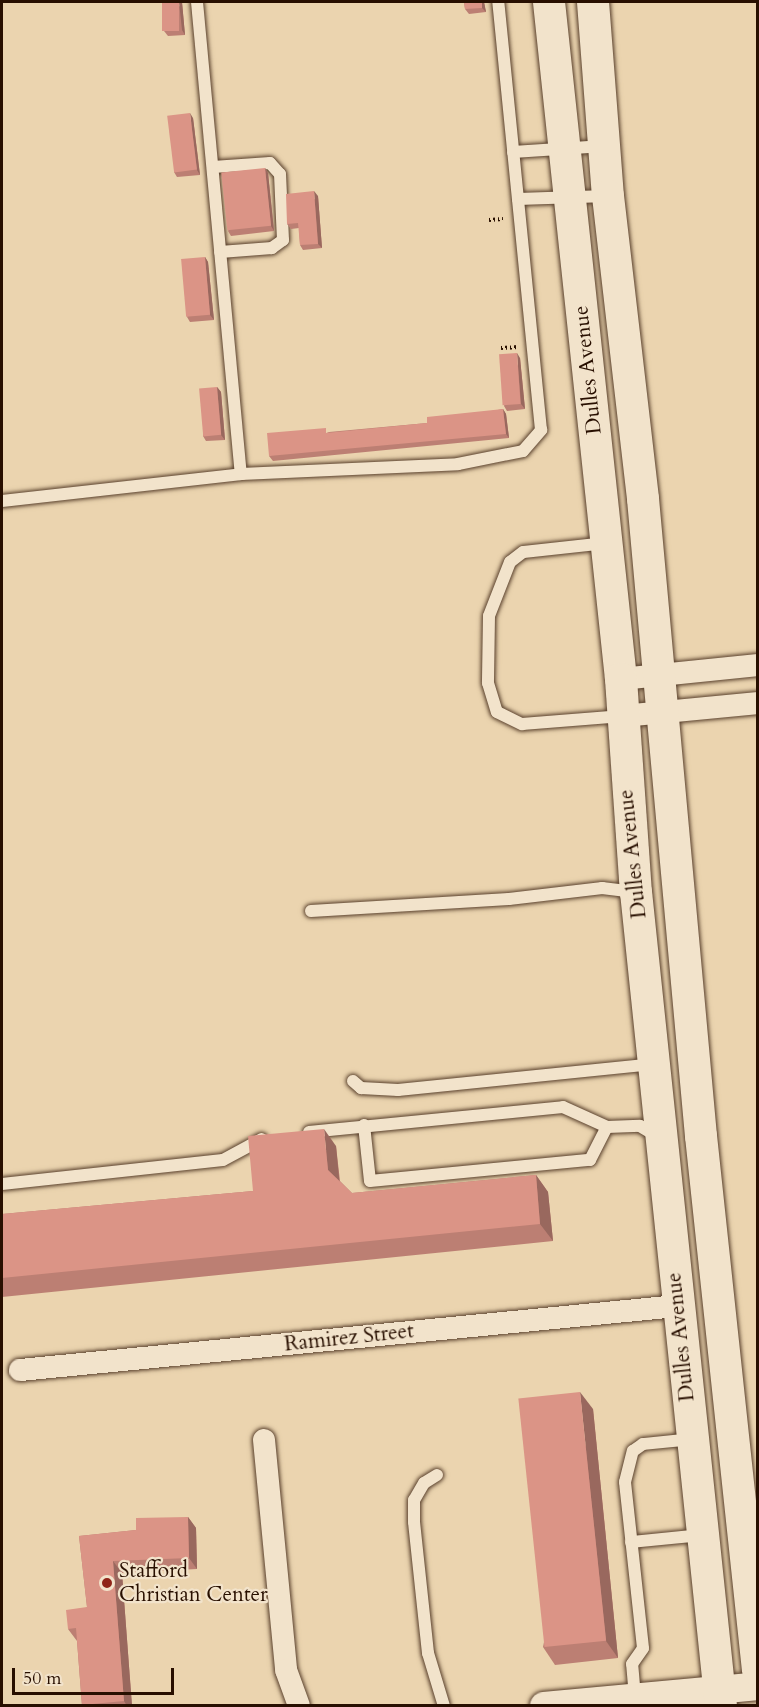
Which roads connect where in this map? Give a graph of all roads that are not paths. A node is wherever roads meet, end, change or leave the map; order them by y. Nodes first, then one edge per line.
1 (197, 2) edge
2 (498, 2) edge
3 (549, 2) edge
4 (593, 2) edge
5 (604, 146) junction
6 (565, 148) junction
7 (513, 152) junction
8 (213, 167) junction
9 (608, 196) junction
10 (570, 198) junction
11 (518, 199) junction
12 (220, 252) junction
13 (241, 474) junction
14 (2, 501) edge
15 (606, 543) junction
16 (758, 665) edge
17 (658, 674) junction
18 (621, 679) junction
19 (758, 703) edge
20 (662, 712) junction
21 (623, 716) junction
22 (636, 892) junction
23 (311, 910) dead end
24 (654, 1064) junction
25 (353, 1081) dead end
26 (364, 1125) junction
27 (607, 1127) junction
28 (295, 1134) edge
29 (701, 1136) junction
30 (272, 1137) edge
31 (662, 1139) junction
32 (2, 1184) edge
33 (678, 1306) junction
34 (20, 1370) dead end
35 (692, 1439) junction
36 (264, 1440) dead end
37 (437, 1475) dead end
38 (703, 1535) junction
39 (631, 1542) junction
40 (758, 1670) edge
41 (758, 1686) edge
42 (635, 1697) junction
43 (720, 1697) edge
44 (299, 1706) edge
45 (444, 1706) edge
46 (544, 1706) edge

1 - 8 lane
2 - 7 lane
3 - 6 main road, Dulles Avenue
4 - 5 main road, Dulles Avenue
5 - 6 lane
5 - 9 main road, Dulles Avenue
6 - 7 lane
6 - 10 main road, Dulles Avenue
7 - 11 lane
8 - 12 lane
8 - 12 lane
9 - 10 lane
9 - 17 main road, Dulles Avenue
10 - 11 lane
10 - 15 main road, Dulles Avenue
11 - 13 lane
12 - 13 lane
13 - 14 lane
15 - 18 main road, Dulles Avenue
15 - 21 lane
16 - 17 street
17 - 18 street
17 - 20 main road, Dulles Avenue
18 - 21 main road, Dulles Avenue
19 - 20 street
20 - 21 street
20 - 29 main road, Dulles Avenue
21 - 22 main road, Dulles Avenue
22 - 23 lane
22 - 24 main road, Dulles Avenue
24 - 25 lane
24 - 31 main road, Dulles Avenue
26 - 27 lane
26 - 27 lane
26 - 28 lane
27 - 31 lane
29 - 31 main road
29 - 40 main road, Dulles Avenue
30 - 32 lane
31 - 33 main road, Dulles Avenue
33 - 34 street, Ramirez Street
33 - 35 main road, Dulles Avenue
35 - 38 main road, Dulles Avenue
35 - 39 lane
36 - 44 street
37 - 45 lane
38 - 39 lane
38 - 43 main road, Dulles Avenue
39 - 42 lane
41 - 43 street
42 - 43 street
42 - 46 street

